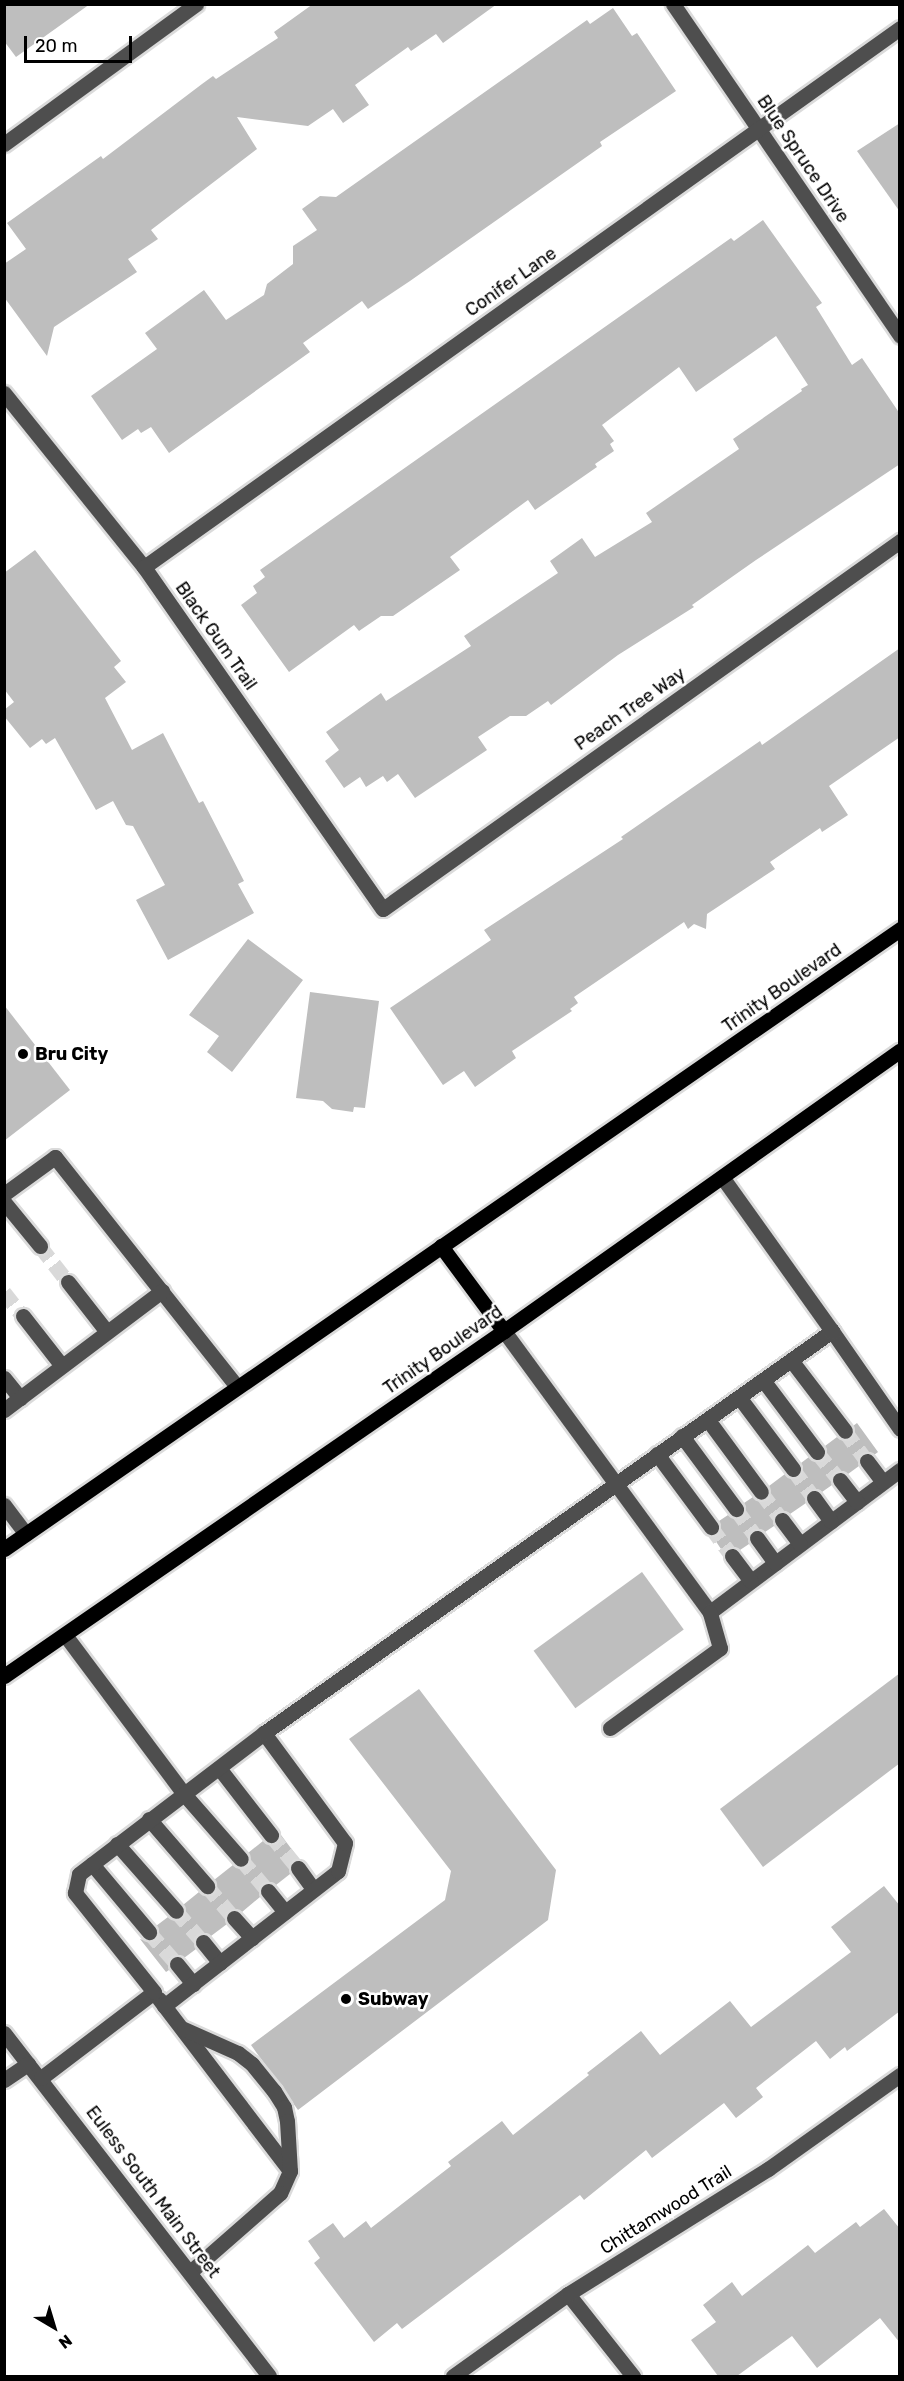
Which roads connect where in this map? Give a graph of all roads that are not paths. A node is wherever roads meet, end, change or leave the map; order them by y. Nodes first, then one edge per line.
1 (196, 4) edge
2 (673, 4) edge
3 (177, 10) edge
4 (900, 28) edge
5 (760, 128) junction
6 (4, 144) edge
7 (900, 336) edge
8 (4, 393) edge
9 (900, 541) edge
10 (144, 567) junction
11 (382, 909) joint
12 (900, 929) edge
13 (900, 1051) edge
14 (722, 1177) junction
15 (4, 1194) edge
16 (4, 1202) edge
17 (40, 1246) tunnel mouth
18 (441, 1246) junction
19 (68, 1282) tunnel mouth
20 (162, 1291) junction
21 (23, 1316) tunnel mouth
22 (504, 1331) junction
23 (832, 1331) junction
24 (108, 1332) junction
25 (791, 1360) junction
26 (62, 1366) junction
27 (4, 1378) edge
28 (763, 1380) junction
29 (237, 1387) junction
30 (739, 1397) junction
31 (21, 1398) junction
32 (4, 1410) edge
33 (708, 1420) junction
34 (900, 1429) edge
35 (845, 1431) tunnel mouth
36 (681, 1436) junction
37 (817, 1452) tunnel mouth
38 (657, 1454) junction
39 (867, 1461) tunnel mouth
40 (793, 1469) tunnel mouth
41 (900, 1470) edge
42 (840, 1480) tunnel mouth
43 (617, 1482) junction
44 (883, 1482) junction
45 (761, 1492) tunnel mouth
46 (814, 1498) tunnel mouth
47 (857, 1502) junction
48 (4, 1505) edge
49 (736, 1509) tunnel mouth
50 (782, 1520) tunnel mouth
51 (831, 1521) junction
52 (711, 1527) tunnel mouth
53 (26, 1534) junction
54 (757, 1538) tunnel mouth
55 (800, 1544) junction
56 (4, 1549) edge
57 (732, 1556) tunnel mouth
58 (775, 1563) junction
59 (751, 1581) junction
60 (710, 1611) junction
61 (65, 1635) junction
62 (4, 1676) edge
63 (610, 1728) dead end
64 (264, 1734) junction
65 (219, 1768) junction
66 (184, 1794) junction
67 (149, 1819) junction
68 (271, 1835) tunnel mouth
69 (117, 1844) junction
70 (241, 1859) tunnel mouth
71 (92, 1864) junction
72 (298, 1868) tunnel mouth
73 (207, 1886) tunnel mouth
74 (314, 1889) junction
75 (268, 1891) tunnel mouth
76 (176, 1911) tunnel mouth
77 (285, 1912) junction
78 (234, 1918) tunnel mouth
79 (149, 1932) tunnel mouth
80 (252, 1938) junction
81 (203, 1942) tunnel mouth
82 (220, 1963) junction
83 (177, 1964) tunnel mouth
84 (193, 1984) junction
85 (154, 1992) junction
86 (164, 2006) junction
87 (182, 2027) junction
88 (4, 2033) edge
89 (28, 2064) junction
90 (900, 2075) edge
91 (41, 2078) junction
92 (4, 2080) edge
93 (290, 2171) junction
94 (190, 2272) junction
95 (568, 2294) junction
96 (269, 2376) edge
97 (453, 2376) edge
98 (633, 2376) edge

1 - 3 street
2 - 5 street, Blue Spruce Drive
3 - 6 street
4 - 5 street, Conifer Lane
5 - 7 street, Blue Spruce Drive
5 - 10 street, Conifer Lane
8 - 10 street, Black Gum Trail
9 - 11 street, Peach Tree Way
10 - 11 street, Black Gum Trail
12 - 18 main road, Trinity Boulevard
13 - 14 main road, Trinity Boulevard
14 - 22 main road, Trinity Boulevard
14 - 23 street
15 - 20 street
16 - 17 street
18 - 22 main road
18 - 29 main road, Trinity Boulevard
19 - 24 street
20 - 24 street
20 - 29 street
21 - 26 street
22 - 43 street
22 - 61 main road, Trinity Boulevard
23 - 25 street
23 - 34 street
24 - 26 street
25 - 28 street
25 - 35 street
26 - 31 street
27 - 31 street
28 - 30 street
28 - 37 street
29 - 53 main road, Trinity Boulevard
30 - 33 street
30 - 40 street
31 - 32 street
33 - 36 street
33 - 45 street
36 - 38 street
36 - 49 street
38 - 43 street
38 - 52 street
39 - 44 street
41 - 44 street
42 - 47 street
43 - 60 street
43 - 64 street
44 - 47 street
46 - 51 street
47 - 51 street
48 - 53 street
50 - 55 street
51 - 55 street
53 - 56 main road, Trinity Boulevard
54 - 58 street
55 - 58 street
57 - 59 street
58 - 59 street
59 - 60 street
60 - 63 street
61 - 62 main road, Trinity Boulevard
61 - 66 street
64 - 65 street
64 - 74 street
65 - 66 street
65 - 68 street
66 - 67 street
66 - 70 street
67 - 69 street
67 - 73 street
69 - 71 street
69 - 76 street
71 - 79 street
71 - 85 street
72 - 74 street
74 - 77 street
75 - 77 street
77 - 80 street
78 - 80 street
80 - 82 street
81 - 82 street
82 - 84 street
83 - 84 street
84 - 86 street
85 - 86 street
85 - 91 street
86 - 87 street
87 - 93 street
87 - 93 street
88 - 89 street, Euless South Main Street
89 - 91 street, Euless South Main Street
89 - 92 street
90 - 95 street, Chittamwood Trail
91 - 94 street, Euless South Main Street
93 - 94 street
94 - 96 street, Euless South Main Street
95 - 97 street, Chittamwood Trail
95 - 98 street

